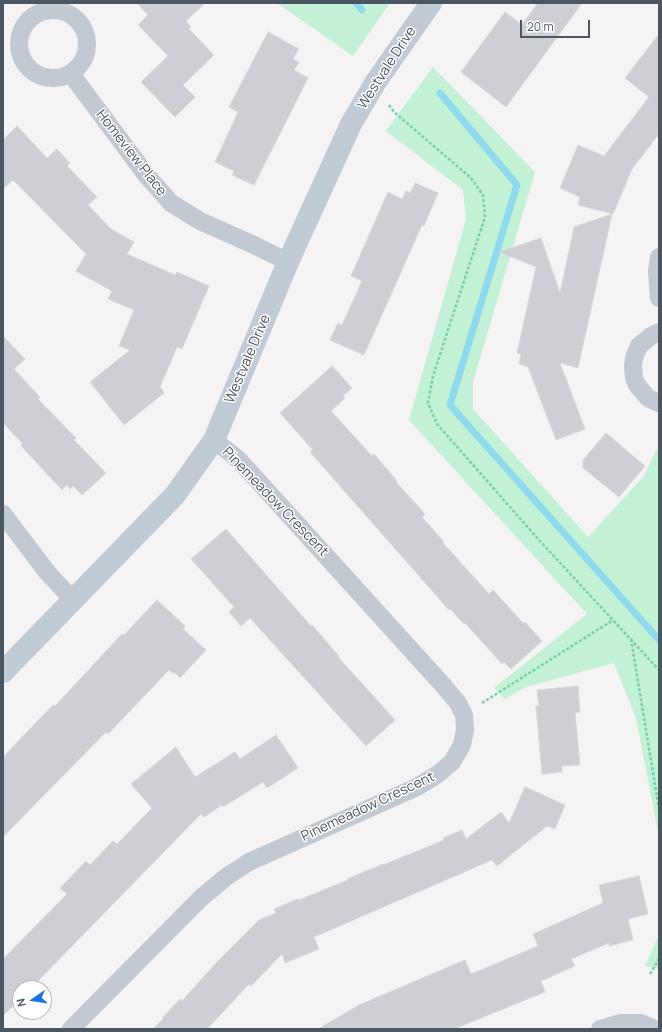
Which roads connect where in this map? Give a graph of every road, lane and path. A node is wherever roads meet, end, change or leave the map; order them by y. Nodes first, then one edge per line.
1 (431, 3) edge
2 (71, 74) dead end
3 (375, 83) junction
4 (659, 257) edge
5 (288, 262) junction
6 (659, 298) edge
7 (659, 332) edge
8 (659, 403) edge
9 (214, 440) junction
10 (3, 514) edge
11 (73, 600) junction
12 (613, 620) junction
13 (631, 639) junction
14 (659, 670) edge
15 (3, 672) edge
16 (464, 715) junction
17 (659, 809) edge
18 (659, 959) edge
19 (650, 974) dead end
20 (71, 1029) edge
21 (600, 1029) edge
22 (654, 1029) edge

1 - 3 street, Westvale Drive
2 - 5 street, Homeview Place
3 - 5 street, Westvale Drive
3 - 12 path
4 - 6 street
5 - 9 street, Westvale Drive
7 - 8 street
9 - 11 street, Westvale Drive
9 - 16 street, Pinemeadow Crescent
10 - 11 street
11 - 15 street, Westvale Drive
12 - 13 path
12 - 16 path
13 - 14 path
13 - 17 path
16 - 20 street, Pinemeadow Crescent
18 - 19 path
21 - 22 street

